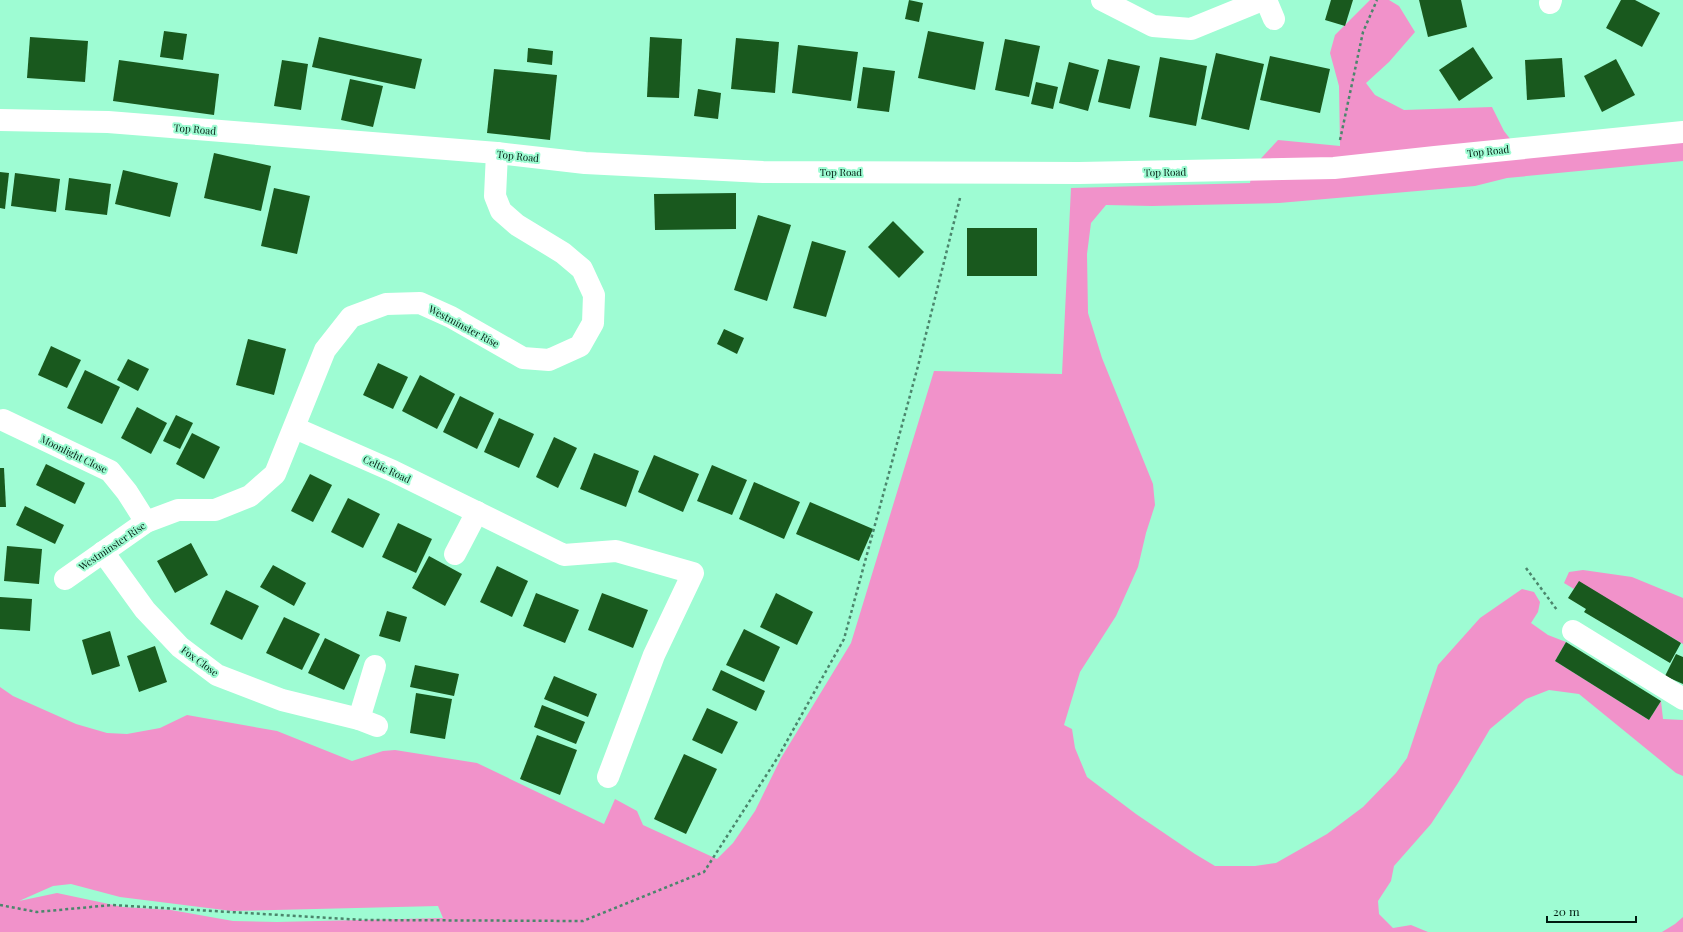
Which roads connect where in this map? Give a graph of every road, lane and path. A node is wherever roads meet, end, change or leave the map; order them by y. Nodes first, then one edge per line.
1 (1102, 0) edge
2 (1262, 0) edge
3 (1377, 0) edge
4 (0, 120) edge
5 (1683, 132) edge
6 (497, 153) junction
7 (1334, 168) junction
8 (3, 420) dead end
9 (295, 428) junction
10 (477, 512) junction
11 (146, 522) junction
12 (103, 552) junction
13 (455, 554) dead end
14 (1526, 568) dead end
15 (65, 578) dead end
16 (1573, 631) joint
17 (375, 666) dead end
18 (1683, 699) edge
19 (608, 777) dead end

1 - 2 street
3 - 7 path
4 - 6 street, Top Road
5 - 7 street, Top Road
6 - 7 street, Top Road
6 - 9 street, Westminster Rise
8 - 11 street, Moonlight Close
9 - 10 street, Celtic Road
9 - 11 street, Westminster Rise
10 - 13 street
10 - 19 street, Celtic Road
11 - 12 street, Westminster Rise
12 - 15 street, Westminster Rise
12 - 17 street, Fox Close
14 - 16 path
16 - 18 street

